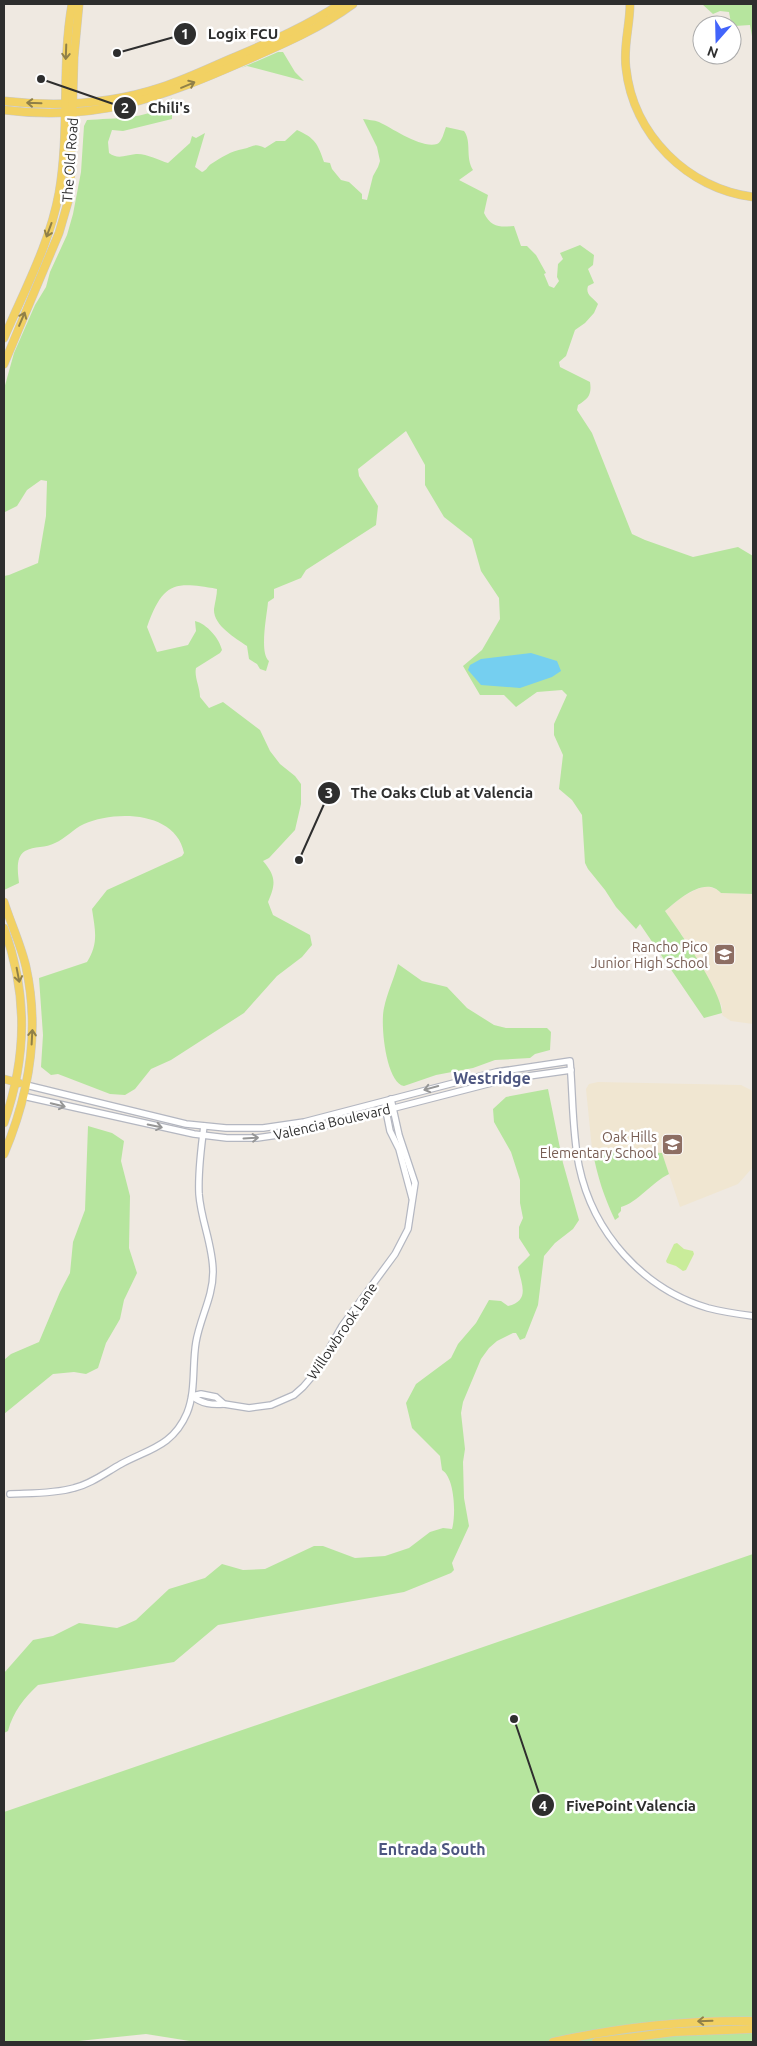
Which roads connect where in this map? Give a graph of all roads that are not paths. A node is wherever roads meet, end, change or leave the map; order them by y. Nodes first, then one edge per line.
1 (72, 4) edge
2 (79, 4) edge
3 (340, 4) edge
4 (353, 4) edge
5 (630, 4) edge
6 (4, 101) edge
7 (74, 104) junction
8 (64, 108) junction
9 (4, 110) edge
10 (74, 112) junction
11 (753, 197) edge
12 (4, 338) edge
13 (4, 364) edge
14 (4, 902) edge
15 (4, 928) edge
16 (17, 938) junction
17 (9, 942) junction
18 (571, 1070) junction
19 (4, 1079) edge
20 (16, 1082) junction
21 (26, 1085) junction
22 (4, 1091) edge
23 (13, 1094) junction
24 (23, 1096) junction
25 (391, 1099) junction
26 (384, 1101) junction
27 (392, 1108) junction
28 (386, 1110) junction
29 (4, 1123) edge
30 (204, 1126) junction
31 (203, 1136) junction
32 (4, 1154) edge
33 (412, 1198) junction
34 (753, 1316) edge
35 (192, 1396) junction
36 (10, 1494) dead end
37 (753, 2021) edge
38 (753, 2030) edge
39 (553, 2042) edge
40 (596, 2042) edge

1 -> 8 main road, The Old Road
2 - 7 main road, The Old Road
3 - 7 main road
10 -> 4 main road
5 - 11 main road
8 -> 6 main road
7 - 8 main road
7 - 10 main road, The Old Road
8 - 9 main road
8 - 10 main road
8 -> 12 main road, The Old Road
13 -> 10 main road, The Old Road
14 - 16 main road
15 - 17 main road
16 - 17 main road
21 -> 16 main road
17 -> 20 main road
18 -> 25 street, Valencia Boulevard
18 - 27 street, Valencia Boulevard
18 - 34 street
19 - 20 main road, Valencia Boulevard
20 - 21 main road, Valencia Boulevard
20 - 23 main road
21 - 24 main road
21 - 30 street, Valencia Boulevard
22 - 23 main road, Valencia Boulevard
23 - 24 main road, Valencia Boulevard
23 - 29 main road
24 -> 31 street, Valencia Boulevard
24 - 32 main road
25 - 26 street, Valencia Boulevard
25 - 27 street, Willowbrook Lane
26 - 28 street, Willowbrook Lane
26 - 30 street, Valencia Boulevard
27 - 28 street, Valencia Boulevard
27 - 33 street, Willowbrook Lane
31 -> 28 street, Valencia Boulevard
28 - 33 street, Willowbrook Lane
30 - 31 street
31 - 35 street
33 - 35 street, Willowbrook Lane
35 - 36 street
37 -> 39 main road
38 - 40 main road

